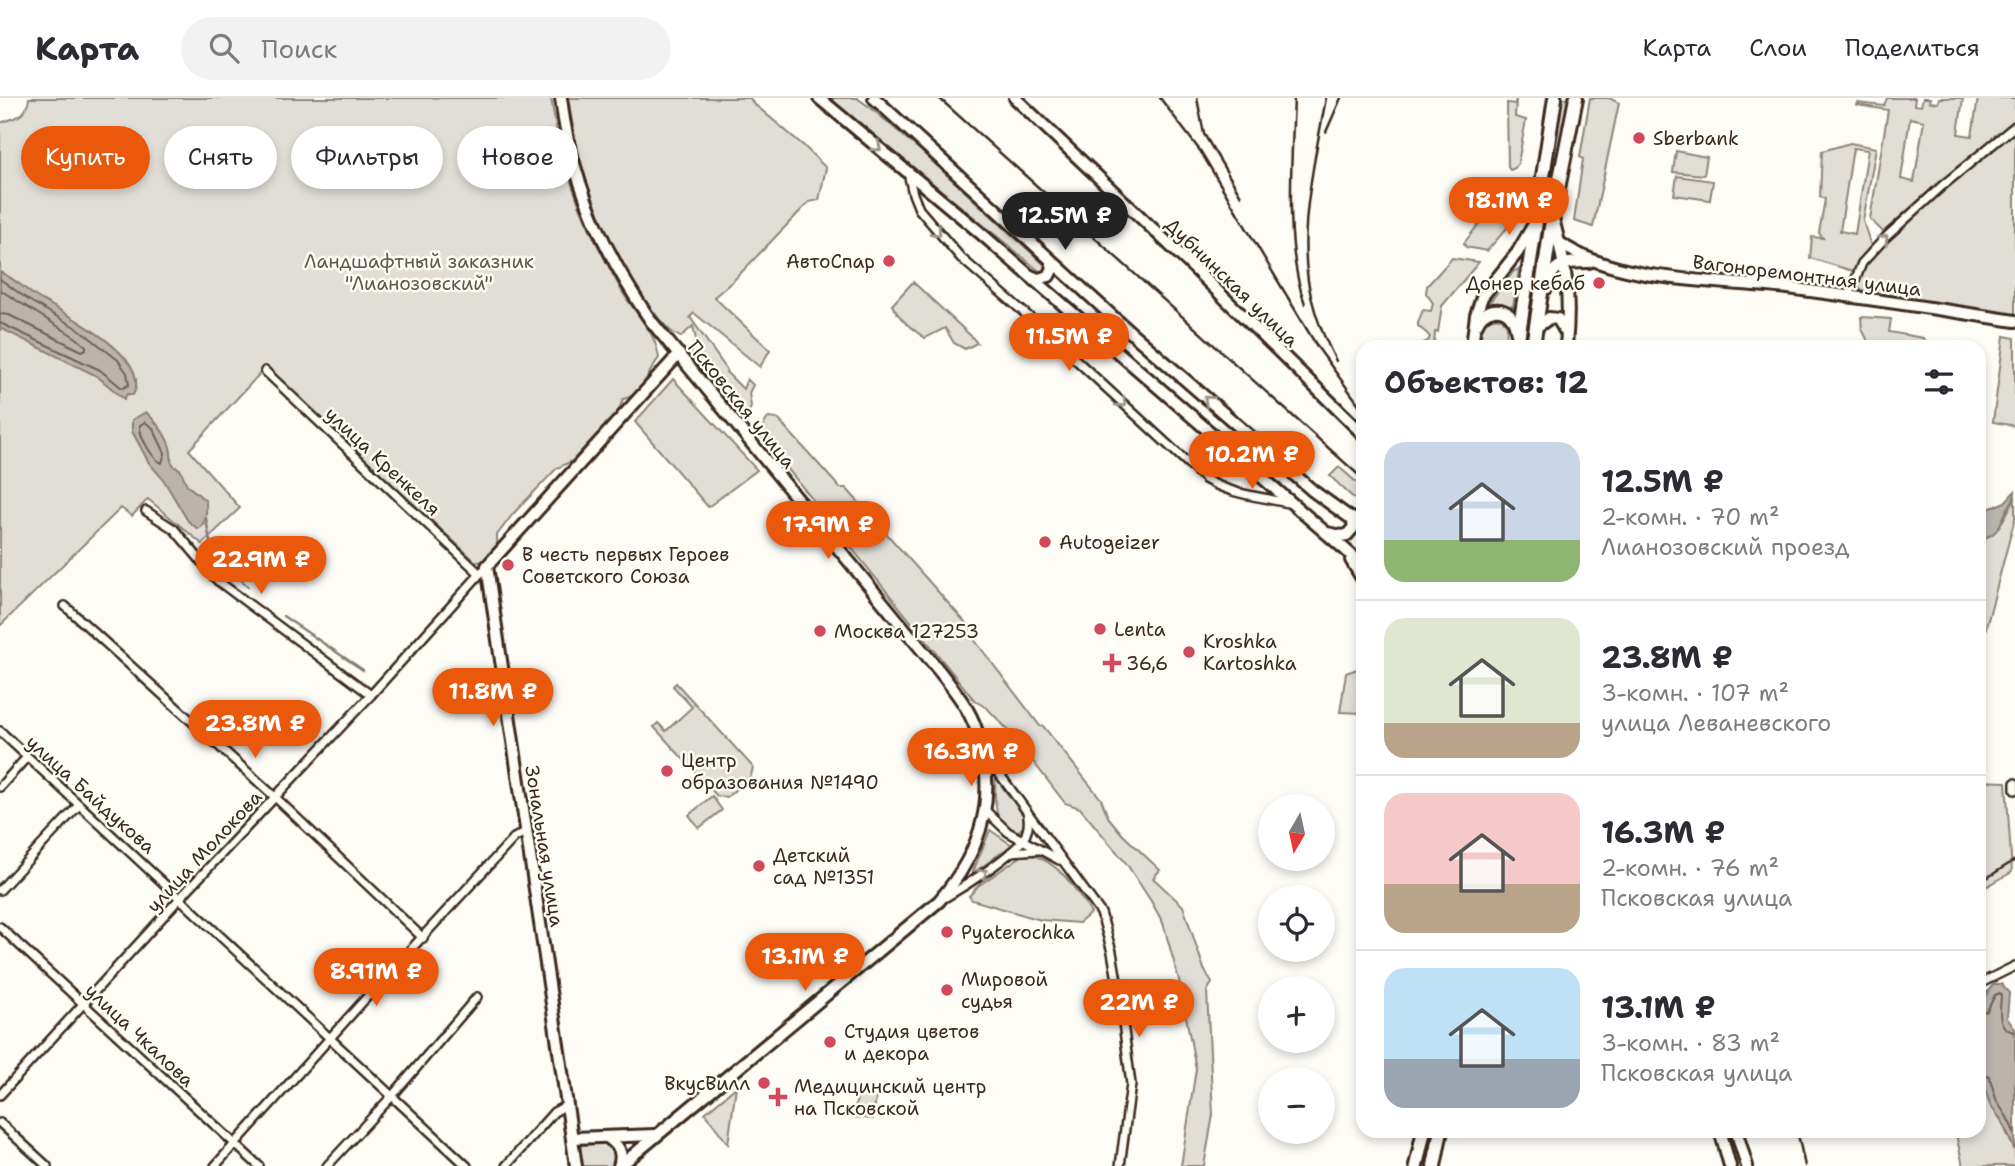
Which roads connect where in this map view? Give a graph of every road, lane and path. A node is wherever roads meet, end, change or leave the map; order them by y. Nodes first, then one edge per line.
1 (561, 98) edge
2 (819, 98) edge
3 (874, 98) edge
4 (1015, 98) edge
5 (1555, 98) edge
6 (1576, 98) edge
7 (2015, 126) edge
8 (908, 172) junction
9 (1553, 219) junction
10 (1536, 221) junction
11 (1560, 243) junction
12 (1049, 260) junction
13 (1596, 263) junction
14 (1565, 264) junction
15 (1028, 275) junction
16 (1849, 296) junction
17 (2015, 321) edge
18 (1541, 324) junction
19 (1474, 333) junction
20 (1473, 340) edge
21 (1517, 340) edge
22 (1518, 340) edge
23 (1537, 340) edge
24 (1537, 340) edge
25 (1566, 340) edge
26 (1566, 340) edge
27 (679, 354) junction
28 (265, 371) dead end
29 (1356, 427) edge
30 (1291, 504) junction
31 (146, 511) dead end
32 (1356, 522) edge
33 (1356, 526) edge
34 (1321, 530) junction
35 (1343, 549) junction
36 (1356, 559) edge
37 (483, 569) junction
38 (1356, 569) edge
39 (65, 606) dead end
40 (370, 695) junction
41 (0, 731) edge
42 (26, 758) junction
43 (985, 766) junction
44 (2015, 783) edge
45 (0, 787) edge
46 (2015, 790) edge
47 (276, 797) junction
48 (79, 805) junction
49 (986, 811) junction
50 (1028, 814) junction
51 (525, 832) junction
52 (1023, 840) junction
53 (1011, 852) junction
54 (1046, 852) junction
55 (1068, 867) junction
56 (0, 890) edge
57 (181, 897) junction
58 (939, 901) junction
59 (0, 927) edge
60 (422, 938) junction
61 (2015, 966) edge
62 (1986, 980) edge
63 (477, 997) dead end
64 (83, 1003) junction
65 (330, 1039) junction
66 (0, 1095) edge
67 (393, 1095) junction
68 (567, 1105) junction
69 (0, 1123) edge
70 (656, 1135) junction
71 (606, 1137) junction
72 (572, 1138) junction
73 (1422, 1138) edge
74 (1439, 1138) edge
75 (1722, 1138) edge
76 (1738, 1138) edge
77 (236, 1144) junction
78 (47, 1166) edge
79 (215, 1166) edge
80 (259, 1166) edge
81 (327, 1166) edge
82 (467, 1166) edge
83 (506, 1166) edge
84 (576, 1166) edge
85 (620, 1166) edge
86 (1120, 1166) edge
87 (1416, 1166) edge
88 (1434, 1166) edge
89 (1731, 1166) edge
90 (1747, 1166) edge

1 - 27 street, Псковская улица
2 -> 8 street
3 - 12 street
4 - 29 street, Дубнинская улица
5 - 10 main road
6 - 9 main road
16 -> 7 street
8 - 15 street
8 -> 30 street
9 - 11 street
9 - 23 main road
10 - 19 street
10 - 22 main road
11 - 13 street, Вагоноремонтная улица
11 - 14 street
12 - 15 street
32 -> 12 street
13 - 14 street, Вагоноремонтная улица
13 - 16 street, Вагоноремонтная улица
14 - 18 street
14 - 25 street
15 - 30 street
16 - 17 street, Вагоноремонтная улица
18 - 24 street
18 - 26 street
19 - 20 street
19 - 21 street
27 - 37 street
27 - 43 street, Псковская улица
28 - 37 street, улица Кренкеля
30 - 34 street
31 - 40 street
33 - 34 street
34 - 35 street
35 - 36 street
35 - 38 street
37 - 40 street, улица Молокова
37 - 51 street, Зональная улица
39 - 47 street
40 - 47 street, улица Молокова
41 - 42 street, улица Байдукова
42 - 45 street
42 - 48 street, улица Байдукова
43 - 49 street, Псковская улица
43 - 50 street
44 - 46 street
47 - 57 street, улица Молокова
47 - 60 street
48 - 56 street
48 - 57 street, улица Байдукова
49 - 52 street
49 - 58 street, Псковская улица
50 - 52 street
50 - 55 street
51 - 60 street
51 - 68 street, Зональная улица
52 - 53 street
52 - 54 street
53 - 54 street
58 -> 53 street
54 - 55 street
55 - 86 street
57 - 64 street, улица Молокова
57 - 65 street, улица Байдукова
58 - 70 street, Псковская улица
59 - 64 street, улица Чкалова
60 - 65 street
61 - 62 street
63 - 67 street
64 - 66 street, улица Молокова
64 - 77 street, улица Чкалова
65 - 67 street, улица Байдукова
65 - 77 street
67 - 81 street
67 - 82 street, улица Байдукова
68 - 72 street, Зональная улица
68 - 83 street
69 - 78 street
70 - 71 street
70 - 85 street, Псковская улица
71 - 72 street
71 - 85 street
72 - 84 street, Зональная улица
73 - 87 main road
74 - 88 main road
75 - 89 street
76 - 90 street
77 - 79 street
77 - 80 street, улица Чкалова

